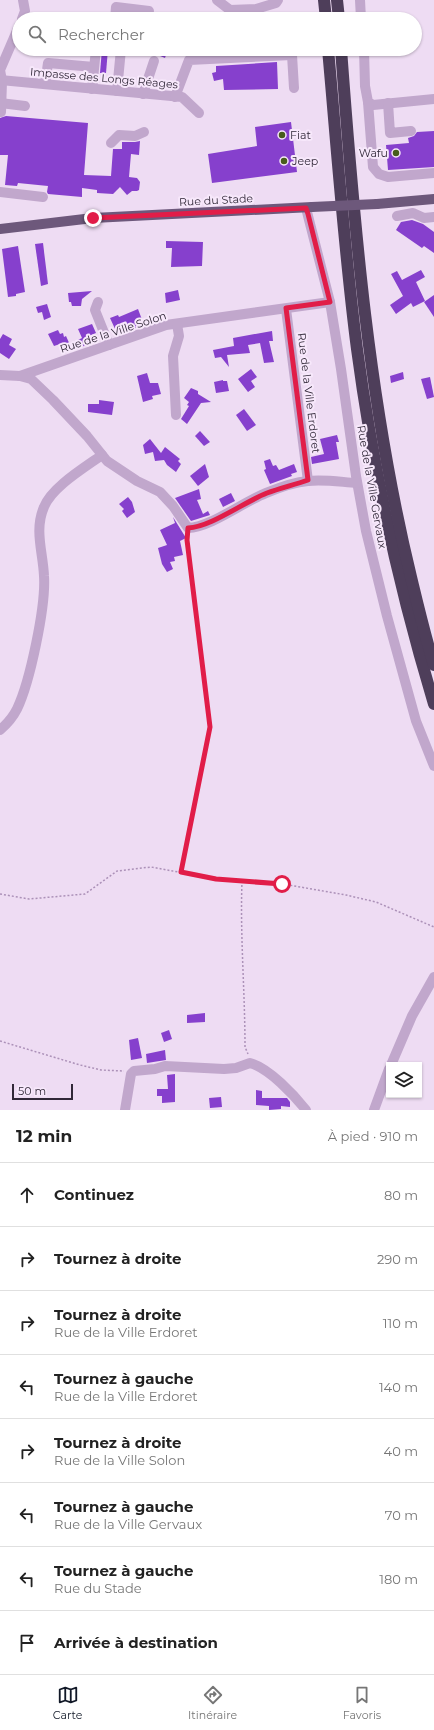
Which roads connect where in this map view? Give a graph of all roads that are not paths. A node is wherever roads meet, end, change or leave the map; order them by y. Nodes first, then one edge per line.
1 (23, 0) edge
2 (217, 0) edge
3 (278, 0) edge
4 (324, 0) edge
5 (337, 0) edge
6 (360, 0) edge
7 (149, 11) dead end
8 (25, 12) edge
9 (116, 12) edge
10 (325, 12) edge
11 (338, 12) edge
12 (361, 12) edge
13 (12, 42) edge
14 (95, 56) edge
15 (120, 56) edge
16 (271, 56) edge
17 (292, 56) edge
18 (329, 56) edge
19 (342, 56) edge
20 (364, 56) edge
21 (154, 62) dead end
22 (94, 67) junction
23 (1, 81) edge
24 (45, 84) junction
25 (294, 88) dead end
26 (92, 89) junction
27 (117, 91) junction
28 (143, 94) junction
29 (175, 97) junction
30 (434, 99) edge
31 (368, 102) junction
32 (388, 103) junction
33 (1, 106) edge
34 (26, 106) dead end
35 (199, 113) dead end
36 (411, 131) dead end
37 (144, 132) dead end
38 (111, 143) dead end
39 (434, 173) edge
40 (0, 192) edge
41 (43, 197) dead end
42 (434, 199) edge
43 (309, 208) junction
44 (396, 216) dead end
45 (434, 218) edge
46 (0, 229) edge
47 (98, 302) dead end
48 (330, 302) junction
49 (286, 308) junction
50 (177, 324) junction
51 (109, 345) junction
52 (0, 375) edge
53 (20, 376) junction
54 (176, 415) dead end
55 (102, 455) junction
56 (308, 480) junction
57 (357, 483) junction
58 (434, 665) edge
59 (434, 704) edge
60 (0, 730) edge
61 (434, 766) edge
62 (434, 978) edge
63 (392, 1062) edge
64 (386, 1077) edge
65 (125, 1110) edge
66 (306, 1110) edge
67 (374, 1110) edge

1 - 8 street
2 - 3 street
4 - 10 highway
5 - 11 highway
6 - 12 street
7 - 9 street
13 - 23 street
14 - 22 street
15 - 27 street
16 - 29 street
17 - 25 street
18 - 59 highway
19 - 58 highway
20 - 31 street
21 - 28 street
22 - 24 street
22 - 26 street
23 - 24 street, Impasse des Longs Réages
23 - 33 street
24 - 26 street, Impasse des Longs Réages
26 - 27 street, Impasse des Longs Réages
27 - 28 street, Impasse des Longs Réages
28 - 29 street, Impasse des Longs Réages
29 - 35 street, Impasse des Longs Réages
30 - 32 street
31 - 32 street
31 - 39 street
32 - 36 street
33 - 34 street
37 - 38 street
40 - 41 street
42 - 43 main road, Rue du Stade, bridge
43 - 46 main road, Rue du Stade
43 - 48 street, Rue de la Ville Gervaux
44 - 45 street
47 - 51 street
48 - 49 street, Rue de la Ville Solon
48 - 57 street, Rue de la Ville Gervaux
49 - 50 street, Rue de la Ville Solon
49 - 56 street, Rue de la Ville Erdoret
50 - 51 street, Rue de la Ville Solon
50 - 54 street
51 - 53 street, Rue de la Ville Solon
52 - 53 street, Rue de la Ville Solon
53 - 55 street
55 - 56 street
55 - 60 street
56 - 57 street
57 - 61 street, Rue de la Ville Gervaux
62 - 63 street
64 - 67 street
65 - 66 street

